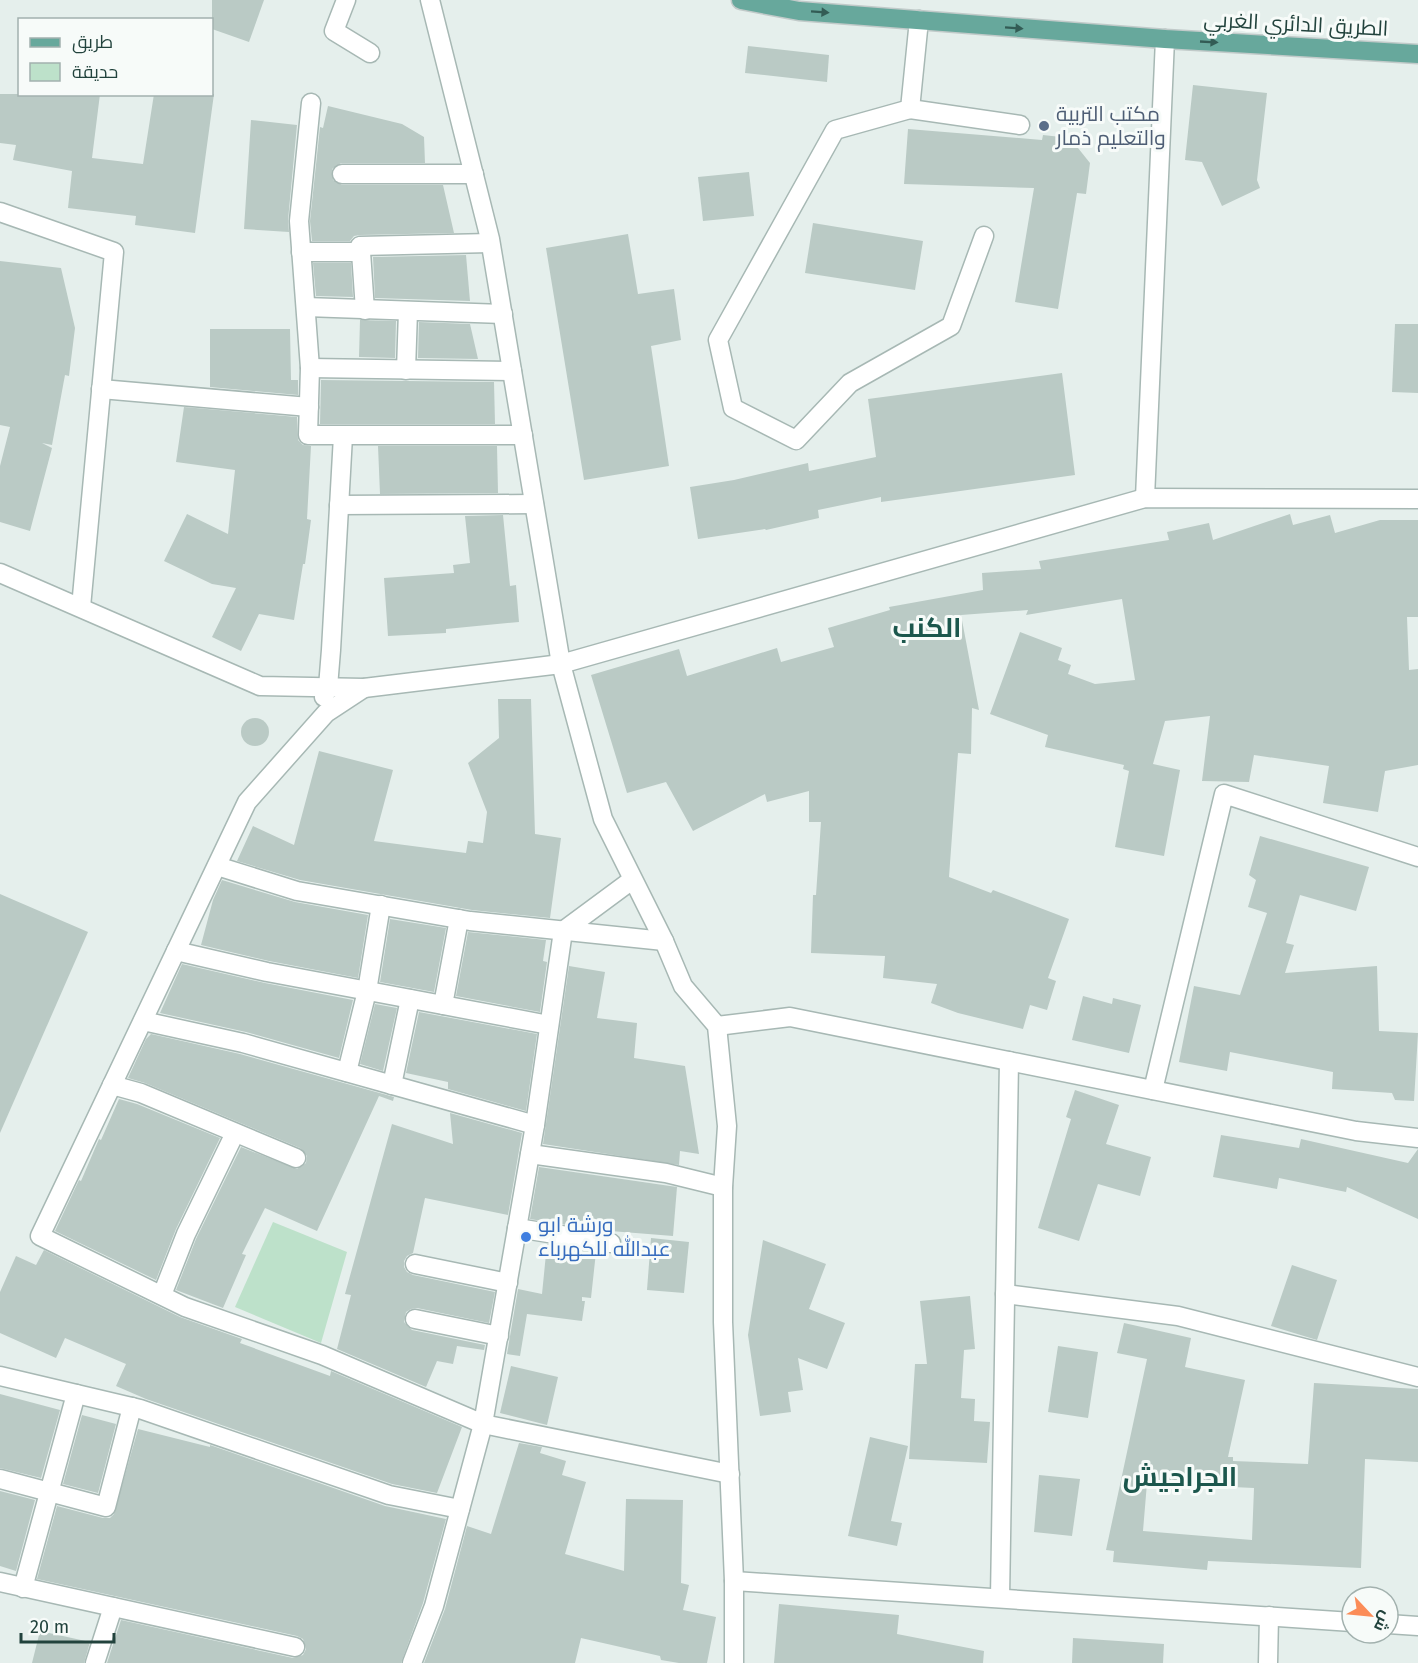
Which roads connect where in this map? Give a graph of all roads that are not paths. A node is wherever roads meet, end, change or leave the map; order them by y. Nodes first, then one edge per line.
1 (346, 0) edge
2 (430, 0) edge
3 (741, 0) edge
4 (919, 20) junction
5 (1165, 39) junction
6 (369, 53) dead end
7 (1418, 54) edge
8 (310, 103) dead end
9 (910, 109) junction
10 (1020, 125) dead end
11 (342, 174) dead end
12 (474, 174) junction
13 (0, 212) edge
14 (984, 236) dead end
15 (490, 243) junction
16 (302, 252) junction
17 (361, 252) junction
18 (306, 307) junction
19 (365, 310) junction
20 (408, 311) junction
21 (503, 314) junction
22 (310, 368) junction
23 (406, 370) junction
24 (512, 371) junction
25 (101, 389) junction
26 (309, 407) junction
27 (523, 435) junction
28 (343, 436) junction
29 (1145, 498) junction
30 (1418, 499) edge
31 (534, 504) junction
32 (339, 505) junction
33 (0, 573) edge
34 (81, 607) junction
35 (561, 664) junction
36 (328, 687) junction
37 (364, 688) junction
38 (310, 730) junction
39 (1418, 857) edge
40 (217, 866) junction
41 (632, 880) junction
42 (381, 905) junction
43 (459, 919) junction
44 (563, 930) junction
45 (664, 941) junction
46 (176, 951) junction
47 (367, 991) junction
48 (410, 999) junction
49 (443, 1005) junction
50 (143, 1021) junction
51 (549, 1025) junction
52 (717, 1026) junction
53 (1009, 1061) junction
54 (347, 1072) junction
55 (112, 1085) junction
56 (392, 1085) junction
57 (1153, 1090) junction
58 (535, 1125) junction
59 (235, 1133) junction
60 (1418, 1138) edge
61 (530, 1154) junction
62 (296, 1158) dead end
63 (723, 1187) junction
64 (517, 1228) junction
65 (611, 1244) dead end
66 (415, 1264) dead end
67 (507, 1283) junction
68 (1005, 1294) junction
69 (162, 1295) junction
70 (415, 1319) dead end
71 (499, 1336) junction
72 (0, 1376) edge
73 (1418, 1377) edge
74 (76, 1394) junction
75 (132, 1407) junction
76 (483, 1424) junction
77 (730, 1474) junction
78 (0, 1479) edge
79 (49, 1492) junction
80 (460, 1509) junction
81 (734, 1581) junction
82 (0, 1582) edge
83 (23, 1588) junction
84 (1000, 1598) junction
85 (113, 1607) junction
86 (1269, 1616) junction
87 (1340, 1621) edge
88 (1400, 1625) edge
89 (1418, 1626) edge
90 (295, 1647) dead end
91 (95, 1663) edge
92 (412, 1663) edge
93 (734, 1663) edge
94 (1268, 1663) edge

1 - 6 street
2 - 12 street
3 -> 4 main road, الطريق الدائري الغربي
4 -> 5 main road, الطريق الدائري الغربي
4 - 9 street
5 -> 7 main road, الطريق الدائري الغربي
5 - 29 street
8 - 16 street
9 - 10 street
9 - 14 street
11 - 12 street
12 - 15 street
13 - 25 street
15 - 17 street
15 - 21 street
16 - 17 street
16 - 18 street
17 - 19 street
18 - 19 street
18 - 22 street
19 - 20 street
20 - 21 street
20 - 23 street
21 - 24 street
22 - 23 street
22 - 26 street
23 - 24 street
24 - 27 street
25 - 26 street
25 - 34 street
26 - 28 street
27 - 28 street
27 - 31 street
28 - 32 street
29 - 30 street
29 - 35 street
31 - 32 street
31 - 35 street
32 - 36 street
33 - 34 street
34 - 36 street
35 - 37 street
35 - 41 street
36 - 37 street
36 - 38 street
37 - 38 street
38 - 40 street
39 - 57 street
40 - 42 street
40 - 46 street
41 - 44 street
41 - 45 street
42 - 43 street
42 - 47 street
43 - 44 street
43 - 49 street
44 - 45 street
44 - 51 street
45 - 52 street
46 - 47 street
46 - 50 street
47 - 48 street
47 - 54 street
48 - 49 street
48 - 56 street
49 - 51 street
50 - 54 street
50 - 55 street
51 - 58 street
52 - 53 street
52 - 63 street
53 - 57 street
53 - 68 street
54 - 56 street
55 - 59 street
55 - 69 street
56 - 58 street
57 - 60 street
58 - 61 street
59 - 62 street
59 - 69 street
61 - 63 street
61 - 64 street
63 - 77 street
64 - 65 street
64 - 67 street
66 - 67 street
67 - 71 street
68 - 73 street
68 - 84 street
69 - 76 street
70 - 71 street
71 - 76 street
72 - 74 street
74 - 75 street
74 - 79 street
75 - 79 street
75 - 80 street
76 - 77 street
76 - 80 street
77 - 81 street
78 - 79 street
79 - 83 street
80 - 92 street
81 - 84 street
81 - 93 street
82 - 83 street
83 - 85 street
84 - 86 street
85 - 90 street
85 - 91 street
86 - 87 street
86 - 94 street
88 - 89 street

